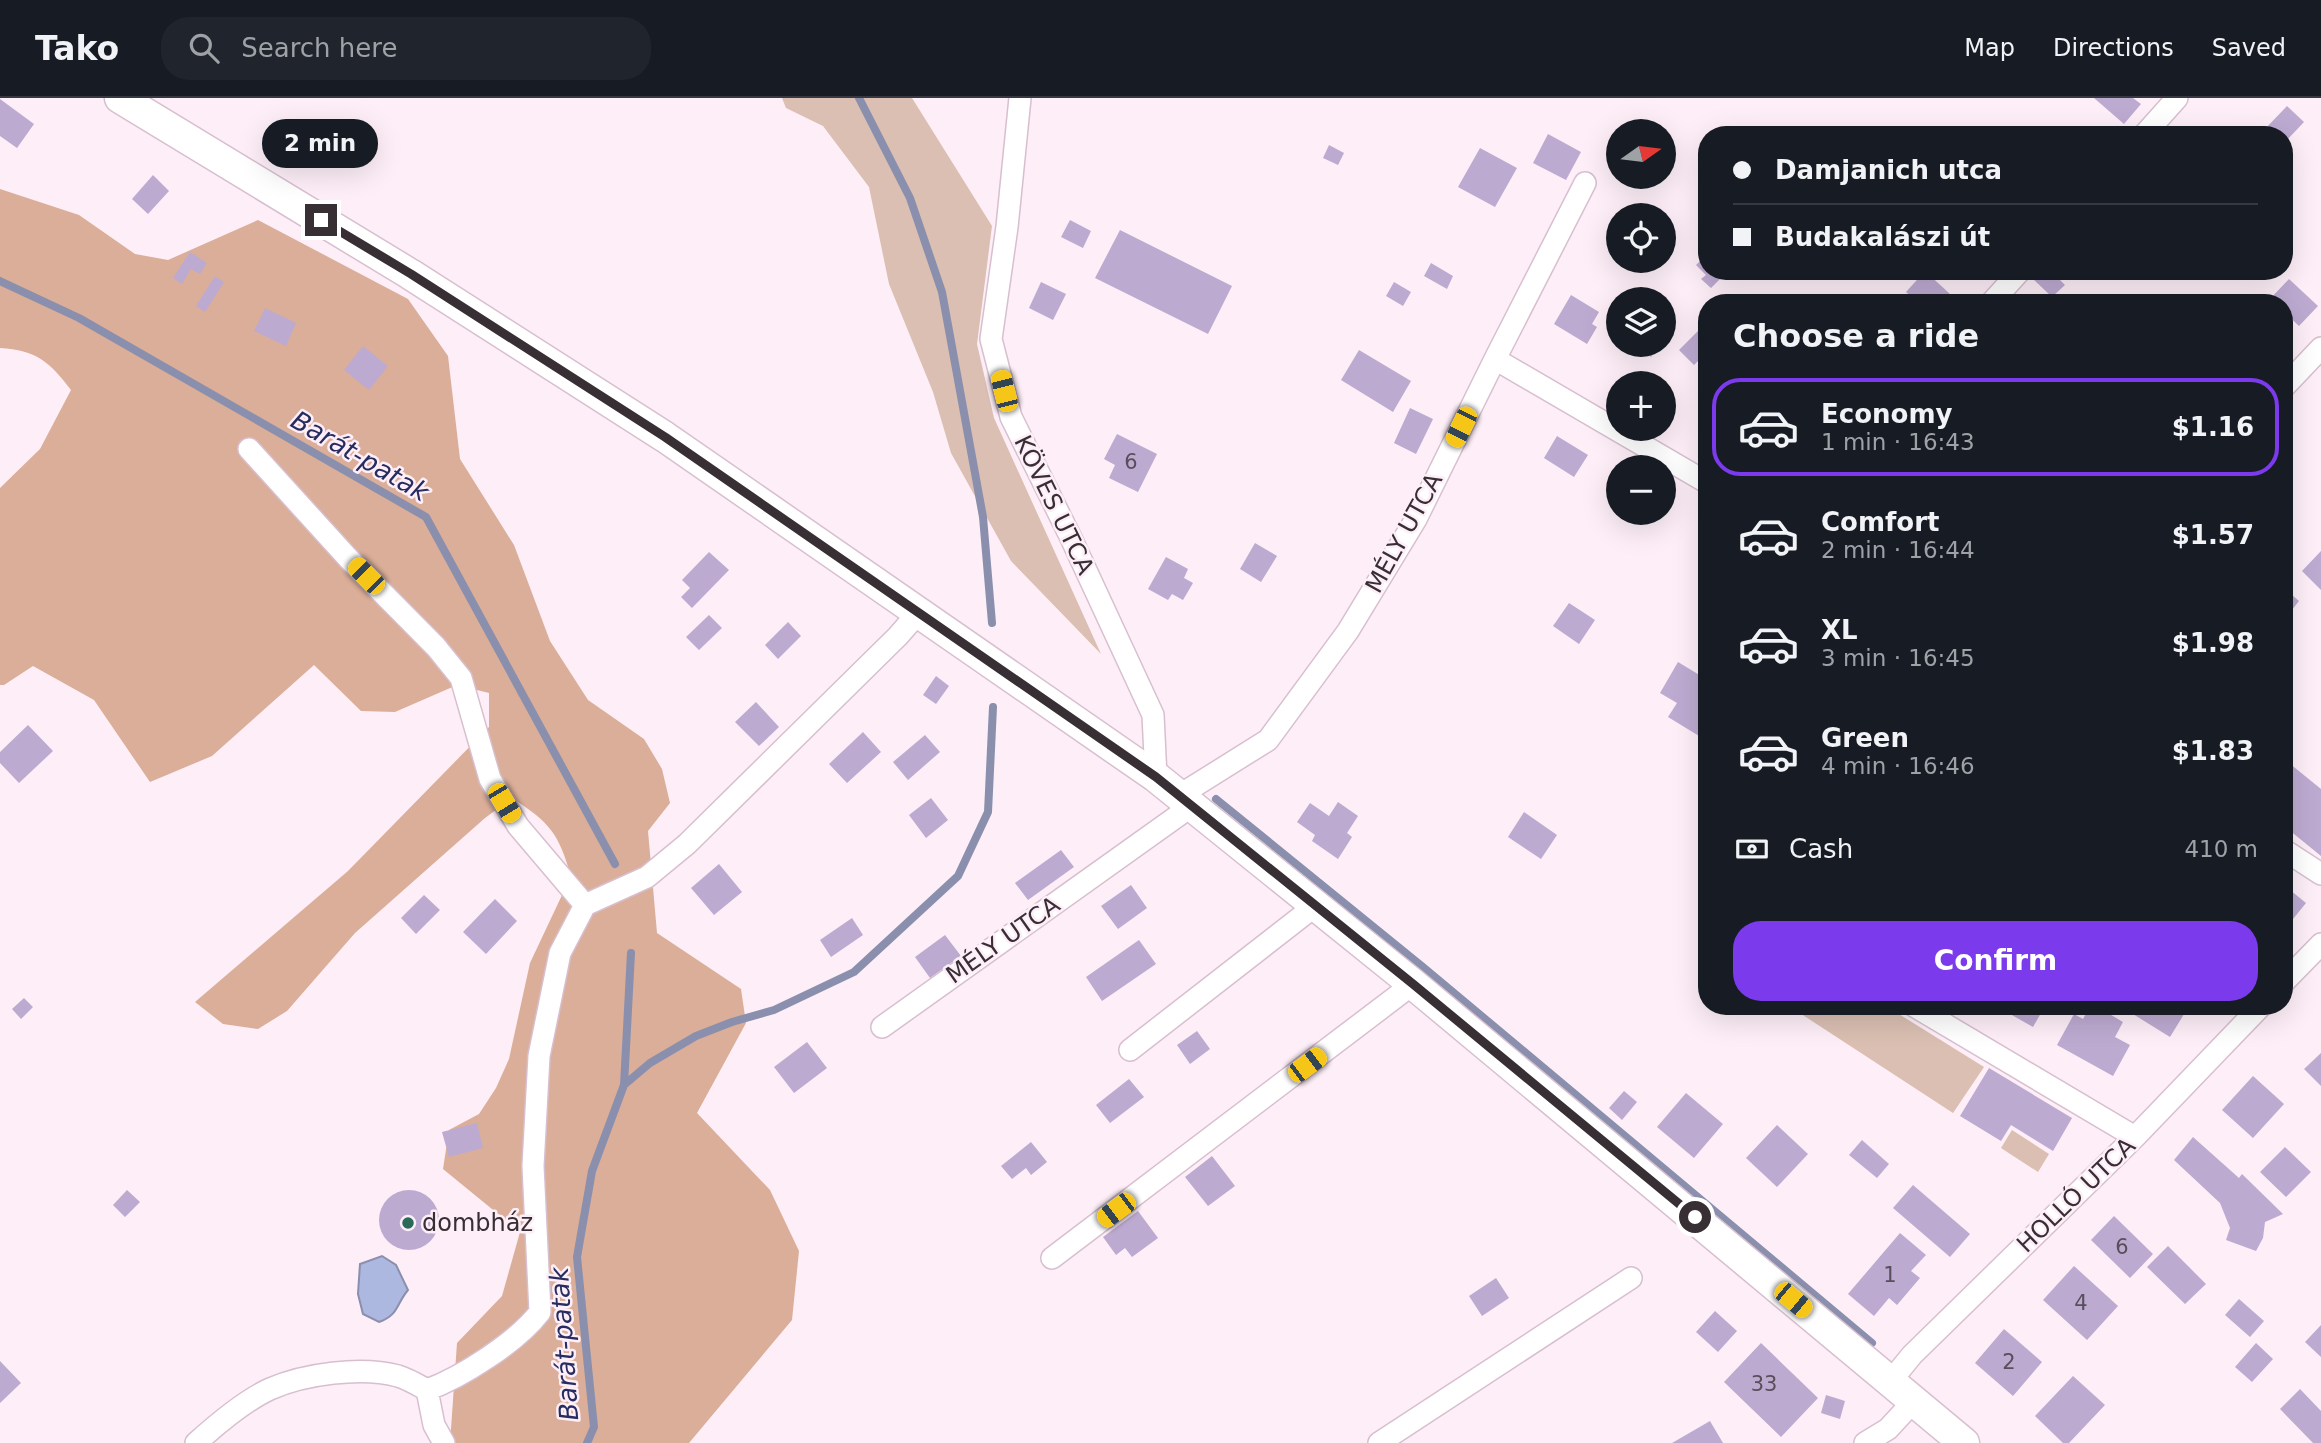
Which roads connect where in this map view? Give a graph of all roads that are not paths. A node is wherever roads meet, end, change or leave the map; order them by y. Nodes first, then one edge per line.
1 (120, 98) edge
2 (1020, 98) edge
3 (2177, 98) edge
4 (2152, 126) edge
5 (1585, 183) dead end
6 (2012, 280) edge
7 (1999, 294) edge
8 (2321, 348) edge
9 (1495, 359) junction
10 (2293, 378) edge
11 (249, 449) dead end
12 (1698, 477) edge
13 (919, 612) junction
14 (1156, 777) junction
15 (1186, 800) junction
16 (2293, 856) edge
17 (2321, 874) edge
18 (585, 905) junction
19 (1315, 906) junction
20 (2321, 944) edge
21 (2293, 973) edge
22 (1413, 984) junction
23 (1929, 1015) edge
24 (2252, 1015) edge
25 (882, 1027) dead end
26 (1130, 1051) dead end
27 (2135, 1138) junction
28 (1052, 1258) dead end
29 (1630, 1278) dead end
30 (1890, 1382) junction
31 (427, 1390) junction
32 (1913, 1402) junction
33 (196, 1443) edge
34 (444, 1443) edge
35 (1379, 1443) edge
36 (1865, 1443) edge
37 (1964, 1443) edge

1 - 13 main road
2 - 14 street, KÖVES UTCA
3 - 4 street
5 - 9 street, MÉLY UTCA
6 - 7 street
8 - 10 street
9 - 12 street
9 - 15 street, MÉLY UTCA
11 - 18 street
13 - 14 main road
13 - 18 street
14 - 15 main road
15 - 19 main road
15 - 25 street, MÉLY UTCA
16 - 17 street
18 - 31 street
19 - 22 main road
19 - 26 street
20 - 21 street
22 - 28 street
22 - 30 main road
23 - 27 street
24 - 27 street, HOLLÓ UTCA
27 - 30 street, HOLLÓ UTCA
29 - 35 street
30 - 32 main road
31 - 33 street
31 - 34 street
32 - 36 street
32 - 37 main road

